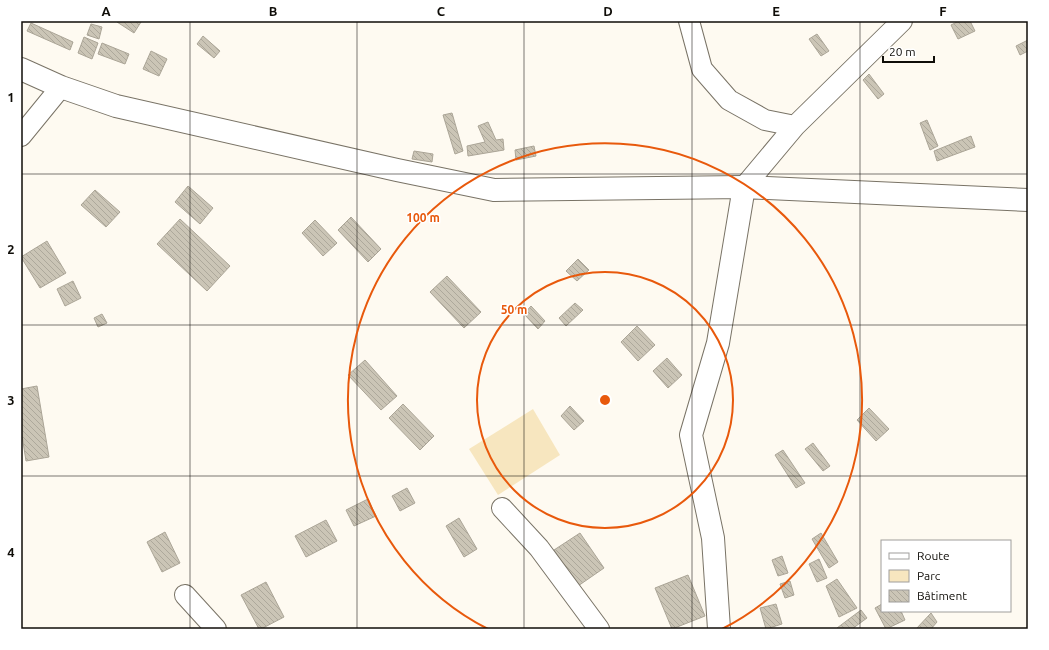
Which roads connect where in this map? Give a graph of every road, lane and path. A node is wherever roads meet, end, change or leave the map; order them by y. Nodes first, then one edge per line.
1 (689, 21) edge
2 (902, 21) edge
3 (21, 69) edge
4 (61, 87) junction
5 (794, 126) junction
6 (21, 136) edge
7 (744, 187) junction
8 (1028, 200) edge
9 (502, 508) dead end
10 (185, 595) dead end
11 (216, 629) edge
12 (599, 629) edge
13 (718, 629) edge

1 - 5 street
2 - 5 street
3 - 4 main road
4 - 6 street
4 - 7 main road
5 - 7 street
7 - 8 main road
7 - 13 main road
9 - 12 street
10 - 11 street

